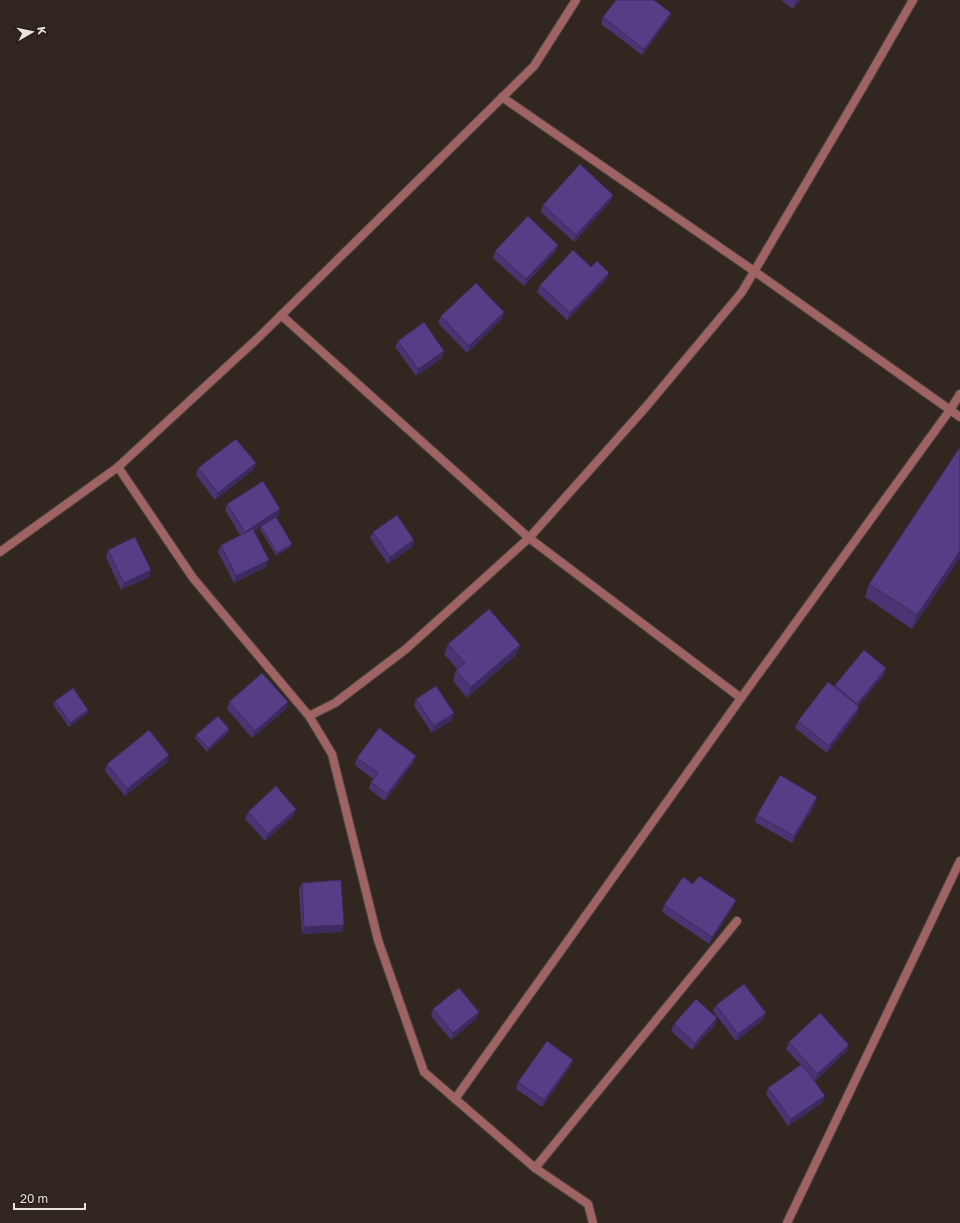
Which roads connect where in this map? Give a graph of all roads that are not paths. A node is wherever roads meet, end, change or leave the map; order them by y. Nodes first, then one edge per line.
1 (576, 0) edge
2 (913, 0) edge
3 (502, 97) junction
4 (754, 271) junction
5 (282, 315) junction
6 (960, 394) edge
7 (950, 410) junction
8 (960, 417) edge
9 (118, 467) junction
10 (529, 538) junction
11 (0, 552) edge
12 (741, 698) junction
13 (309, 716) junction
14 (960, 861) edge
15 (737, 921) dead end
16 (455, 1099) junction
17 (535, 1168) junction
18 (593, 1223) edge
19 (787, 1223) edge

1 - 3 street
2 - 4 street
3 - 4 street
3 - 5 street
4 - 7 street
4 - 10 street
5 - 9 street
5 - 10 street
6 - 7 street
7 - 8 street
7 - 12 street
9 - 11 street
9 - 13 street
10 - 12 street
10 - 13 street
12 - 16 street
13 - 16 street
14 - 19 street
15 - 17 street
16 - 17 street
17 - 18 street

